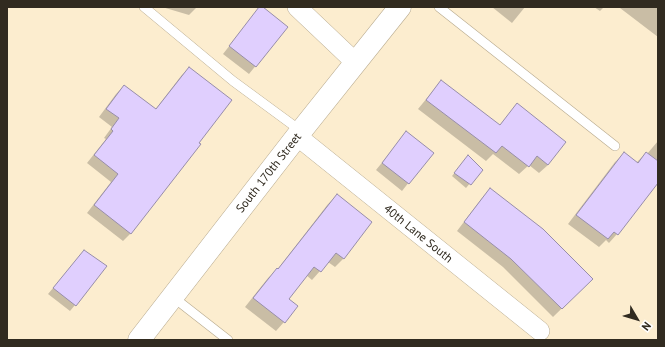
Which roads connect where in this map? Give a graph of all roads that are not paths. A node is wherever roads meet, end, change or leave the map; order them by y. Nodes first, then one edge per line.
1 (144, 7) edge
2 (297, 7) edge
3 (400, 7) edge
4 (439, 7) edge
5 (355, 62) junction
6 (299, 134) junction
7 (615, 146) dead end
8 (173, 297) junction
9 (540, 331) dead end
10 (139, 340) edge
11 (228, 340) edge

1 - 6 lane
2 - 5 street
3 - 5 street, South 170th Street
4 - 7 lane
5 - 6 street, South 170th Street
6 - 8 street, South 170th Street
6 - 9 street, 40th Lane South
8 - 10 street, South 170th Street
8 - 11 lane

